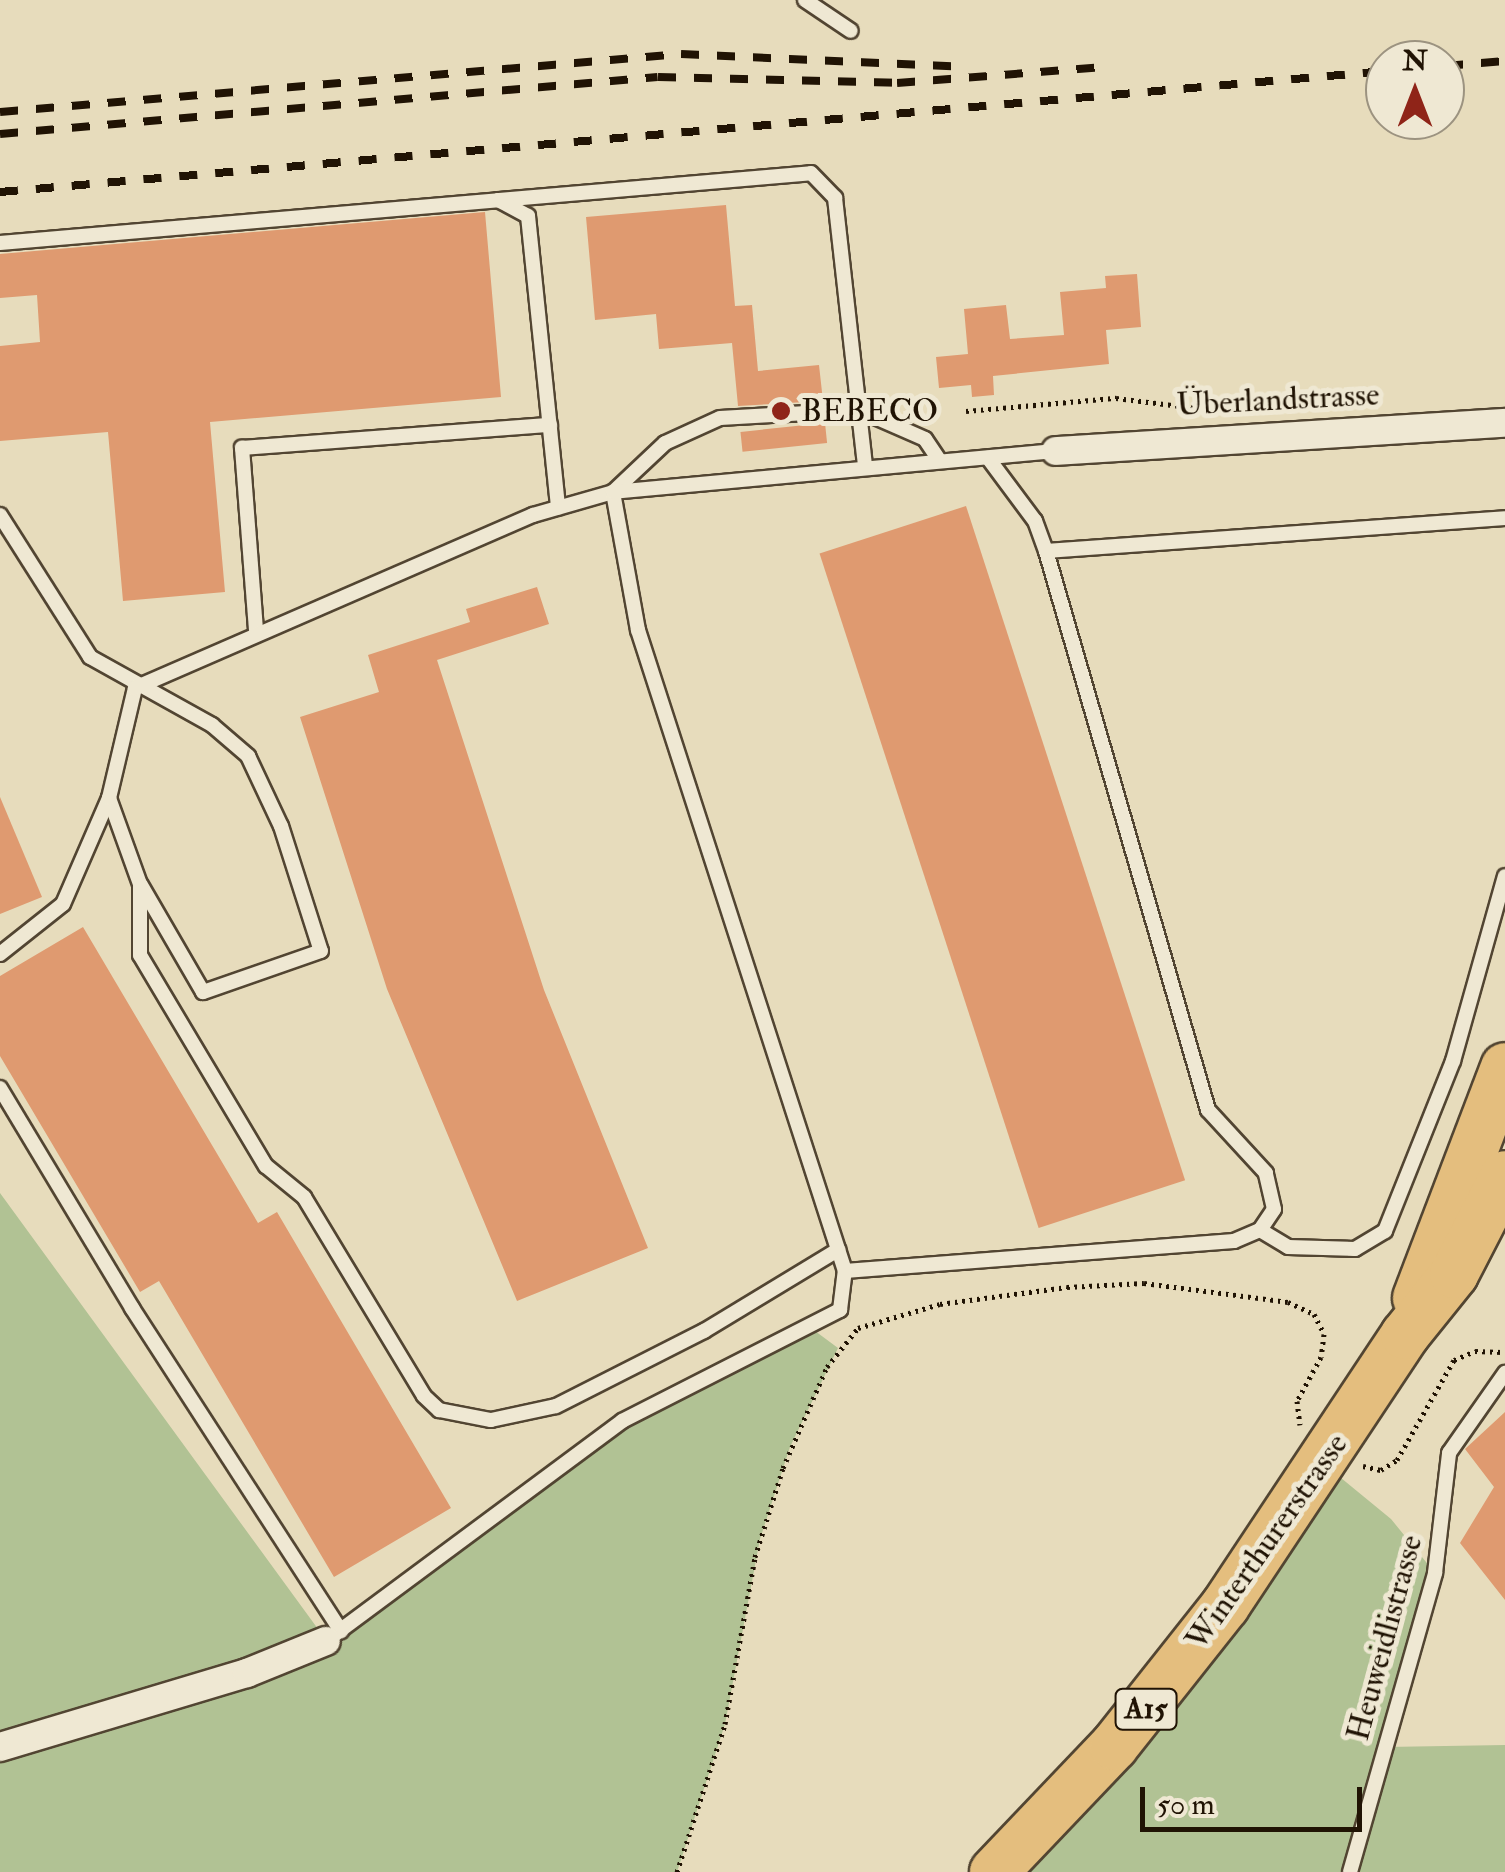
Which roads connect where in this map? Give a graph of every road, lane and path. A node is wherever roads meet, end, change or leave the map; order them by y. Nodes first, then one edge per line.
1 (806, 0) edge
2 (851, 31) dead end
3 (498, 200) junction
4 (0, 243) edge
5 (859, 410) junction
6 (1214, 410) dead end
7 (966, 411) dead end
8 (1505, 422) edge
9 (550, 425) junction
10 (1056, 451) joint
11 (988, 458) junction
12 (940, 460) junction
13 (865, 466) junction
14 (612, 492) junction
15 (558, 506) junction
16 (0, 515) edge
17 (1505, 518) edge
18 (1046, 551) junction
19 (256, 630) junction
20 (135, 688) junction
21 (109, 798) junction
22 (1505, 876) edge
23 (140, 884) junction
24 (0, 954) edge
25 (1505, 1066) edge
26 (0, 1088) edge
27 (1505, 1175) edge
28 (1260, 1230) junction
29 (838, 1250) junction
30 (845, 1272) junction
31 (1406, 1335) junction
32 (1505, 1353) edge
33 (1505, 1373) edge
34 (1309, 1434) dead end
35 (1361, 1465) dead end
36 (334, 1636) junction
37 (0, 1747) edge
38 (677, 1872) edge
39 (994, 1872) edge
40 (1350, 1872) edge

1 - 2 lane
3 - 4 lane
3 - 5 lane
3 - 9 lane
5 - 12 lane
5 - 13 lane
5 - 14 lane
6 - 7 path
8 - 10 street, Überlandstrasse
9 - 15 lane
9 - 19 lane
10 - 11 lane
11 - 12 lane
11 - 18 lane
12 - 13 lane
13 - 14 lane
14 - 15 lane
14 - 29 lane
15 - 19 lane
16 - 20 lane
17 - 18 lane
18 - 28 lane
19 - 20 lane
20 - 21 lane
20 - 23 lane
21 - 23 lane
21 - 24 lane
22 - 28 lane
23 - 29 lane
25 - 31 highway, A15
26 - 36 lane
27 - 31 highway, A15
28 - 30 lane
29 - 30 lane
30 - 36 lane
31 - 39 highway, Winterthurerstrasse / A15
32 - 35 path
33 - 40 lane, Heuweidlistrasse
34 - 38 path
36 - 37 street

